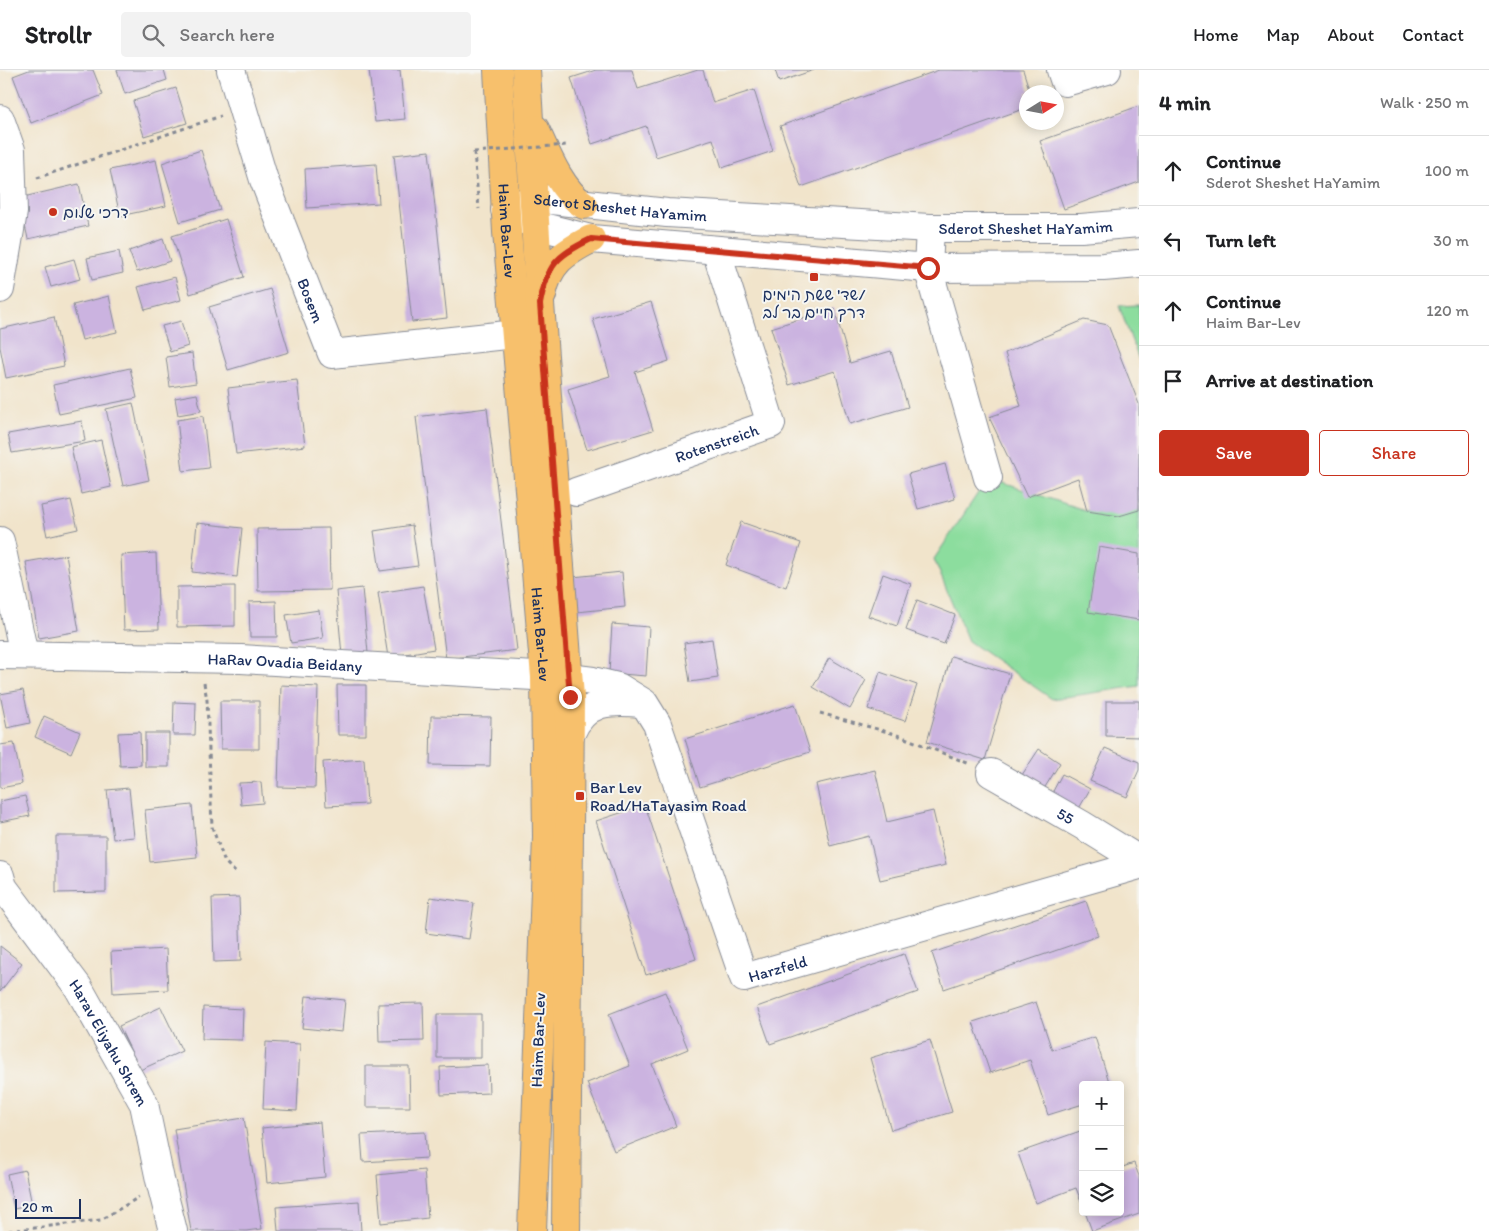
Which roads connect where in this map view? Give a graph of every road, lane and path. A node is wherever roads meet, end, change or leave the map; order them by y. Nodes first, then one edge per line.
1 (231, 70) edge
2 (498, 70) edge
3 (526, 70) edge
4 (1107, 70) edge
5 (1063, 76) edge
6 (242, 109) junction
7 (529, 114) junction
8 (0, 119) edge
9 (567, 145) dead end
10 (12, 186) junction
11 (534, 198) junction
12 (584, 205) junction
13 (479, 210) dead end
14 (506, 210) junction
15 (1139, 223) edge
16 (535, 225) junction
17 (930, 228) junction
18 (591, 239) junction
19 (716, 250) junction
20 (1139, 264) edge
21 (928, 268) junction
22 (0, 289) edge
23 (540, 304) junction
24 (516, 334) junction
25 (988, 478) dead end
26 (576, 492) dead end
27 (0, 541) edge
28 (12, 655) edge
29 (200, 658) junction
30 (557, 678) junction
31 (644, 703) junction
32 (820, 713) dead end
33 (571, 733) junction
34 (991, 773) joint
35 (1139, 860) edge
36 (1139, 865) edge
37 (236, 873) dead end
38 (0, 876) edge
39 (160, 1180) junction
40 (9, 1231) edge
41 (173, 1231) edge
42 (532, 1231) edge
43 (566, 1231) edge

1 - 6 street, Bosem
2 - 14 main road, Haim Bar-Lev
3 - 7 main road, Haim Bar-Lev
4 - 5 street
6 - 10 path
6 - 24 street, Bosem
7 - 11 main road, Haim Bar-Lev
7 - 12 main road
8 - 10 street
9 - 13 path, bridge
10 - 22 street
11 - 12 street, Sderot Sheshet HaYamim
11 - 14 street, Sderot Sheshet HaYamim
11 - 16 main road, Haim Bar-Lev
12 - 17 street, Sderot Sheshet HaYamim
14 - 16 street, Sderot Sheshet HaYamim
14 - 24 main road, Haim Bar-Lev
15 - 17 street, Sderot Sheshet HaYamim
16 - 18 street, Sderot Sheshet HaYamim
16 - 23 main road, Haim Bar-Lev
17 - 21 street
18 - 19 street, Sderot Sheshet HaYamim
18 - 23 main road
19 - 21 street, Sderot Sheshet HaYamim
19 - 26 street, Rotenstreich
20 - 21 street, Sderot Sheshet HaYamim
21 - 25 street
23 - 30 main road, Haim Bar-Lev
24 - 30 main road, Haim Bar-Lev
27 - 28 street
28 - 29 street, HaRav Ovadia Beidany
29 - 30 street, HaRav Ovadia Beidany
29 - 37 path
30 - 31 street, Harzfeld
30 - 33 main road, Haim Bar-Lev
30 - 42 main road, Haim Bar-Lev
31 - 33 street
31 - 36 street, Harzfeld
32 - 34 path
33 - 43 main road, Haim Bar-Lev
34 - 35 street, 55
38 - 39 street, Harav Eliyahu Shrem
39 - 40 path
39 - 41 street, Harav Eliyahu Shrem

